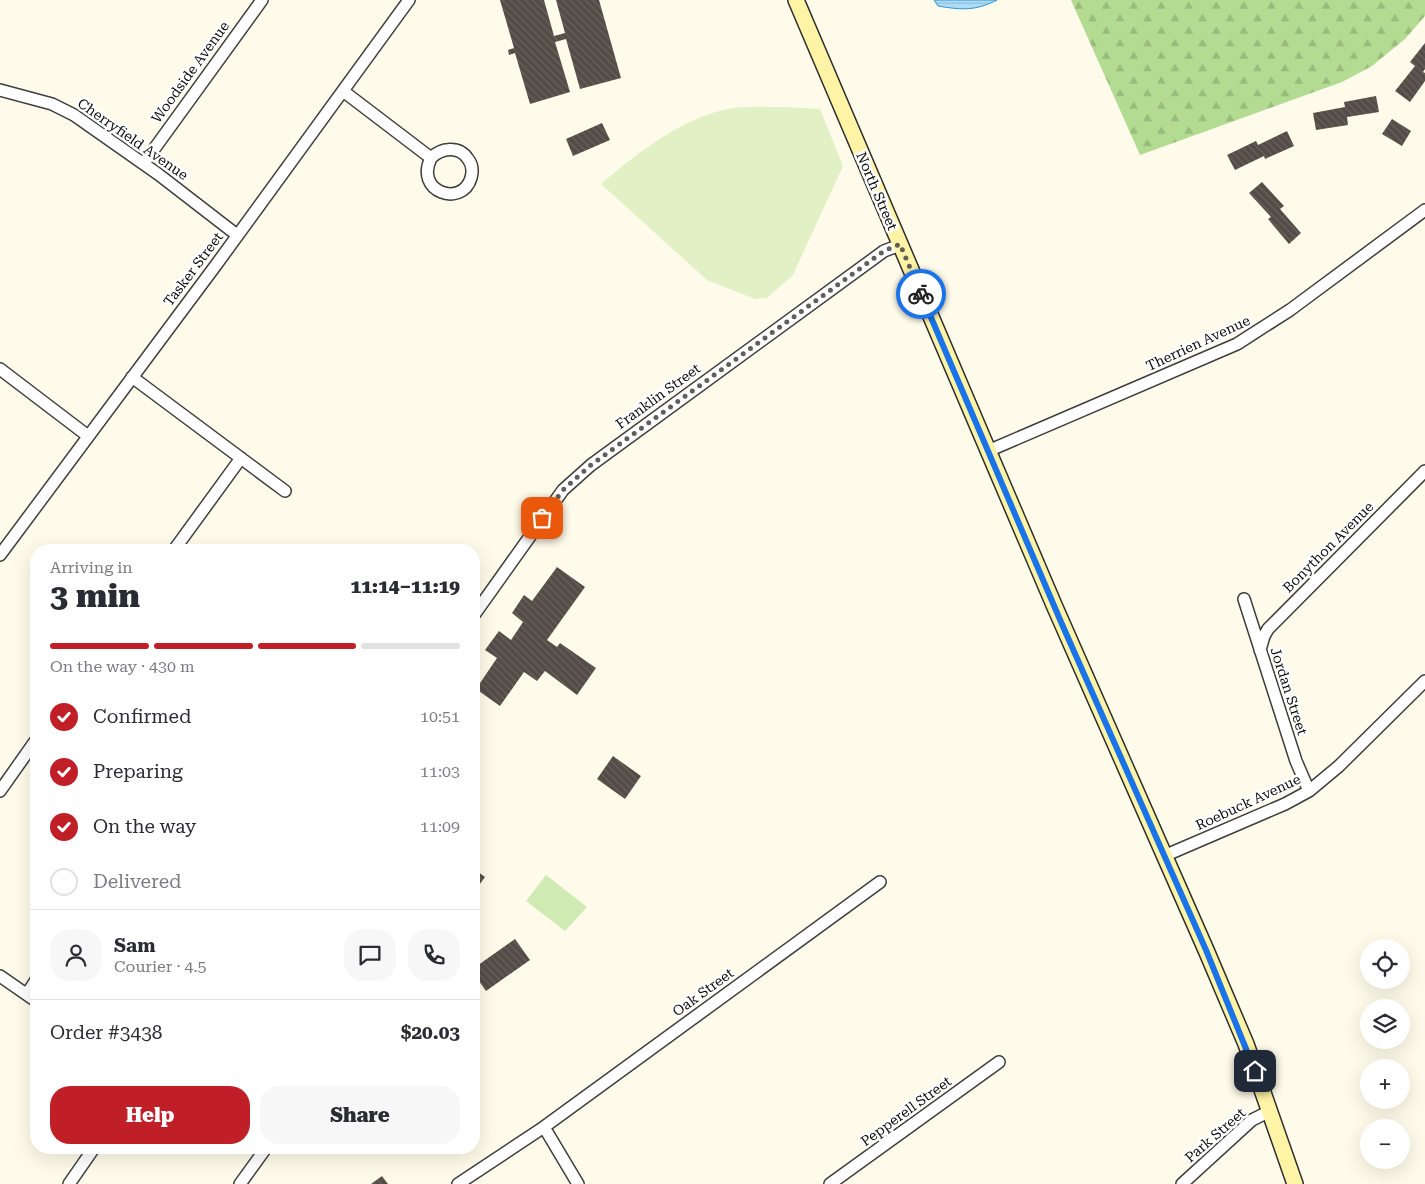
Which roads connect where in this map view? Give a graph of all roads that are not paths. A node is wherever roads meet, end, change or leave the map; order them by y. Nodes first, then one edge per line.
1 (262, 0) edge
2 (409, 0) edge
3 (796, 0) edge
4 (0, 90) edge
5 (343, 91) junction
6 (431, 158) dead end
7 (144, 163) junction
8 (1425, 210) edge
9 (238, 235) junction
10 (900, 244) junction
11 (0, 369) edge
12 (132, 376) junction
13 (88, 436) junction
14 (988, 451) junction
15 (241, 458) junction
16 (1425, 471) edge
17 (286, 491) dead end
18 (178, 544) edge
19 (0, 555) edge
20 (1244, 599) dead end
21 (480, 607) edge
22 (1260, 650) junction
23 (1425, 681) edge
24 (30, 748) edge
25 (0, 791) edge
26 (1309, 791) junction
27 (1164, 856) junction
28 (880, 882) dead end
29 (0, 976) edge
30 (30, 988) edge
31 (26, 994) junction
32 (30, 997) edge
33 (999, 1062) dead end
34 (1270, 1111) junction
35 (544, 1127) junction
36 (90, 1154) edge
37 (262, 1154) edge
38 (69, 1184) edge
39 (240, 1184) edge
40 (458, 1184) edge
41 (578, 1184) edge
42 (830, 1184) edge
43 (1182, 1184) edge
44 (1295, 1184) edge

1 - 7 street, Woodside Avenue
2 - 5 street, Tasker Street
3 - 10 main road, North Street
4 - 7 street, Cherryfield Avenue
5 - 6 street
5 - 9 street, Tasker Street
7 - 9 street, Cherryfield Avenue
8 - 14 street, Therrien Avenue
9 - 12 street, Tasker Street
10 - 14 main road, North Street
10 - 21 street, Franklin Street
11 - 13 street
12 - 13 street, Tasker Street
12 - 15 street
13 - 19 street, Tasker Street
14 - 27 main road, North Street
15 - 17 street
15 - 18 street
16 - 22 street, Bonython Avenue
20 - 22 street, Jordan Street
22 - 26 street, Jordan Street
23 - 26 street, Roebuck Avenue
24 - 25 street
26 - 27 street, Roebuck Avenue
27 - 34 main road, North Street
28 - 35 street, Oak Street
29 - 31 street
30 - 31 street
31 - 32 street
33 - 42 street, Pepperell Street
34 - 43 street, Park Street
34 - 44 main road, North Street
35 - 40 street, Oak Street
35 - 41 street
36 - 38 street
37 - 39 street

